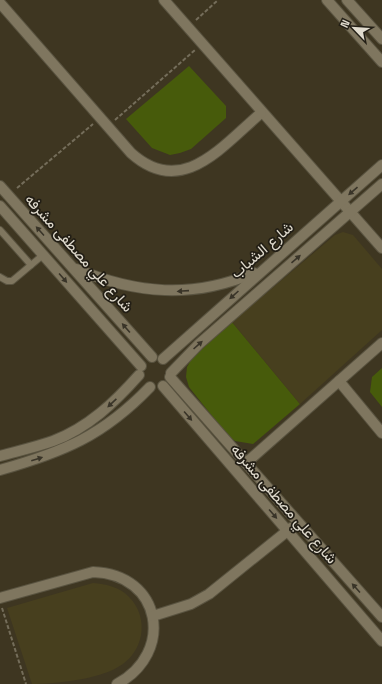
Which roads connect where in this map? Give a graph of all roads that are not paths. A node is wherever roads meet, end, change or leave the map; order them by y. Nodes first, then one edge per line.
1 (164, 0) edge
2 (327, 0) edge
3 (347, 0) edge
4 (0, 3) edge
5 (382, 39) edge
6 (382, 62) edge
7 (261, 113) junction
8 (382, 165) edge
9 (382, 184) edge
10 (0, 186) edge
11 (340, 201) junction
12 (0, 206) edge
13 (350, 212) junction
14 (0, 230) edge
15 (382, 248) edge
16 (43, 255) junction
17 (31, 265) junction
18 (73, 268) junction
19 (261, 270) junction
20 (0, 277) edge
21 (382, 343) edge
22 (152, 358) junction
23 (162, 359) junction
24 (140, 371) junction
25 (170, 375) junction
26 (339, 381) junction
27 (162, 386) junction
28 (150, 388) junction
29 (382, 433) edge
30 (0, 456) edge
31 (246, 463) junction
32 (0, 470) edge
33 (298, 522) junction
34 (287, 531) junction
35 (0, 598) edge
36 (374, 607) junction
37 (153, 616) junction
38 (382, 617) edge
39 (362, 618) junction
40 (382, 642) edge
41 (117, 684) edge

1 - 7 street
2 - 6 street
3 - 5 street
4 - 7 street
7 - 11 street
8 -> 11 street, شارع الشباب
9 - 13 street, شارع الشباب
18 -> 10 street, شارع علي مصطفى مشرفه
11 - 13 street
11 - 19 street, شارع الشباب
12 - 16 street, شارع علي مصطفى مشرفه
13 - 15 street
25 -> 13 street, شارع الشباب
14 - 17 lane
16 - 17 lane
16 -> 24 street, شارع علي مصطفى مشرفه
17 - 20 lane
19 -> 18 street
22 -> 18 street, شارع علي مصطفى مشرفه
19 -> 23 street, شارع الشباب
21 - 26 street
22 - 23 street
22 - 24 street
23 - 25 street
24 - 28 street
24 -> 30 street
25 - 27 street
25 - 31 street, شارع علي مصطفى مشرفه
26 - 29 street
26 - 31 street
27 - 28 street
27 -> 34 street, شارع علي مصطفى مشرفه
32 -> 28 street
31 - 33 street, شارع علي مصطفى مشرفه
33 - 34 street
36 -> 33 street, شارع علي مصطفى مشرفه
34 - 37 street
34 - 39 street, شارع علي مصطفى مشرفه
35 - 37 street
36 - 38 street, شارع علي مصطفى مشرفه
36 - 39 street
37 - 41 street
39 - 40 street, شارع علي مصطفى مشرفه

